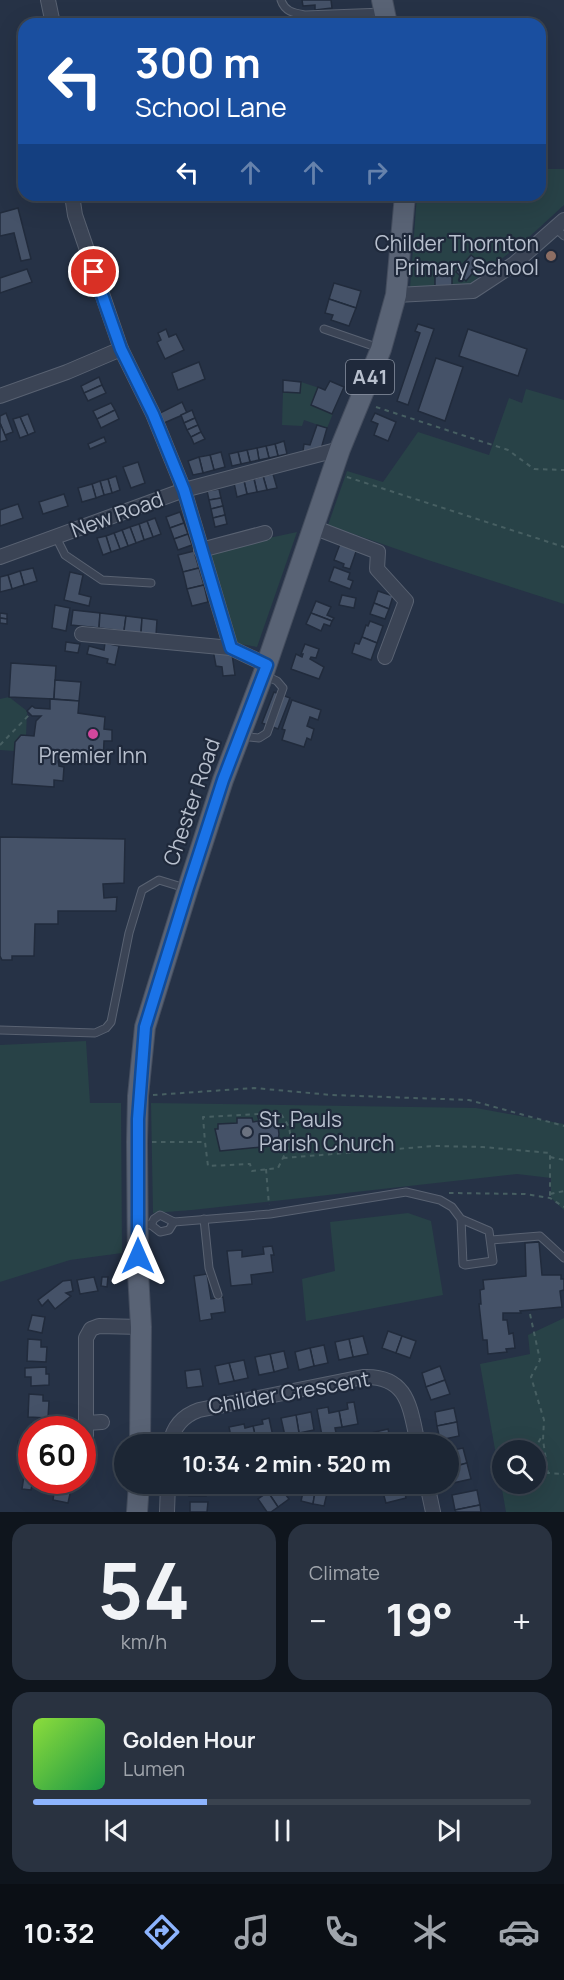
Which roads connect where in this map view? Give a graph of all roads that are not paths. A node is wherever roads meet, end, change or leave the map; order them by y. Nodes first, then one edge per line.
1 (48, 0) edge
2 (281, 0) edge
3 (384, 12) edge
4 (52, 18) edge
5 (73, 201) edge
6 (404, 201) edge
7 (561, 228) edge
8 (396, 295) junction
9 (324, 329) dead end
10 (121, 349) junction
11 (381, 349) junction
12 (0, 396) edge
13 (340, 449) junction
14 (184, 490) junction
15 (313, 527) junction
16 (265, 533) dead end
17 (56, 537) junction
18 (201, 550) junction
19 (0, 557) edge
20 (151, 582) dead end
21 (82, 634) dead end
22 (231, 648) junction
23 (385, 657) dead end
24 (265, 670) junction
25 (188, 888) junction
26 (0, 1030) edge
27 (204, 1219) junction
28 (461, 1219) junction
29 (174, 1222) junction
30 (145, 1224) junction
31 (491, 1240) junction
32 (564, 1258) edge
33 (218, 1295) dead end
34 (141, 1327) junction
35 (86, 1416) edge
36 (96, 1422) edge
37 (102, 1422) dead end
38 (140, 1434) edge
39 (173, 1434) edge
40 (416, 1434) edge
41 (138, 1494) edge
42 (168, 1494) edge
43 (429, 1494) edge
44 (137, 1512) edge
45 (167, 1512) edge
46 (433, 1512) edge

1 - 4 street
2 - 3 lane
5 - 10 street
6 - 8 main road, Chester Road / A41
7 - 8 street
8 - 11 main road, Chester Road / A41
9 - 11 lane
10 - 12 street
10 - 14 street
11 - 13 main road, Chester Road / A41
13 - 14 street, New Road
13 - 15 main road, Chester Road / A41
14 - 17 street, New Road
14 - 18 street
15 - 23 street
15 - 24 main road, Chester Road / A41
16 - 18 street
17 - 19 street, New Road
17 - 20 lane
18 - 22 street
21 - 22 street
22 - 24 street
24 - 25 main road, Chester Road / A41
25 - 26 lane
25 - 30 main road, Chester Road / A41
27 - 28 lane
27 - 29 lane
27 - 33 lane
28 - 31 lane
28 - 31 lane
29 - 30 lane
29 - 30 lane
30 - 34 main road, Chester Road / A41
31 - 32 lane
34 - 35 street
34 - 38 main road, Chester Road / A41
36 - 37 street
39 - 40 street, Childer Crescent
41 - 44 main road
42 - 45 street
43 - 46 street

